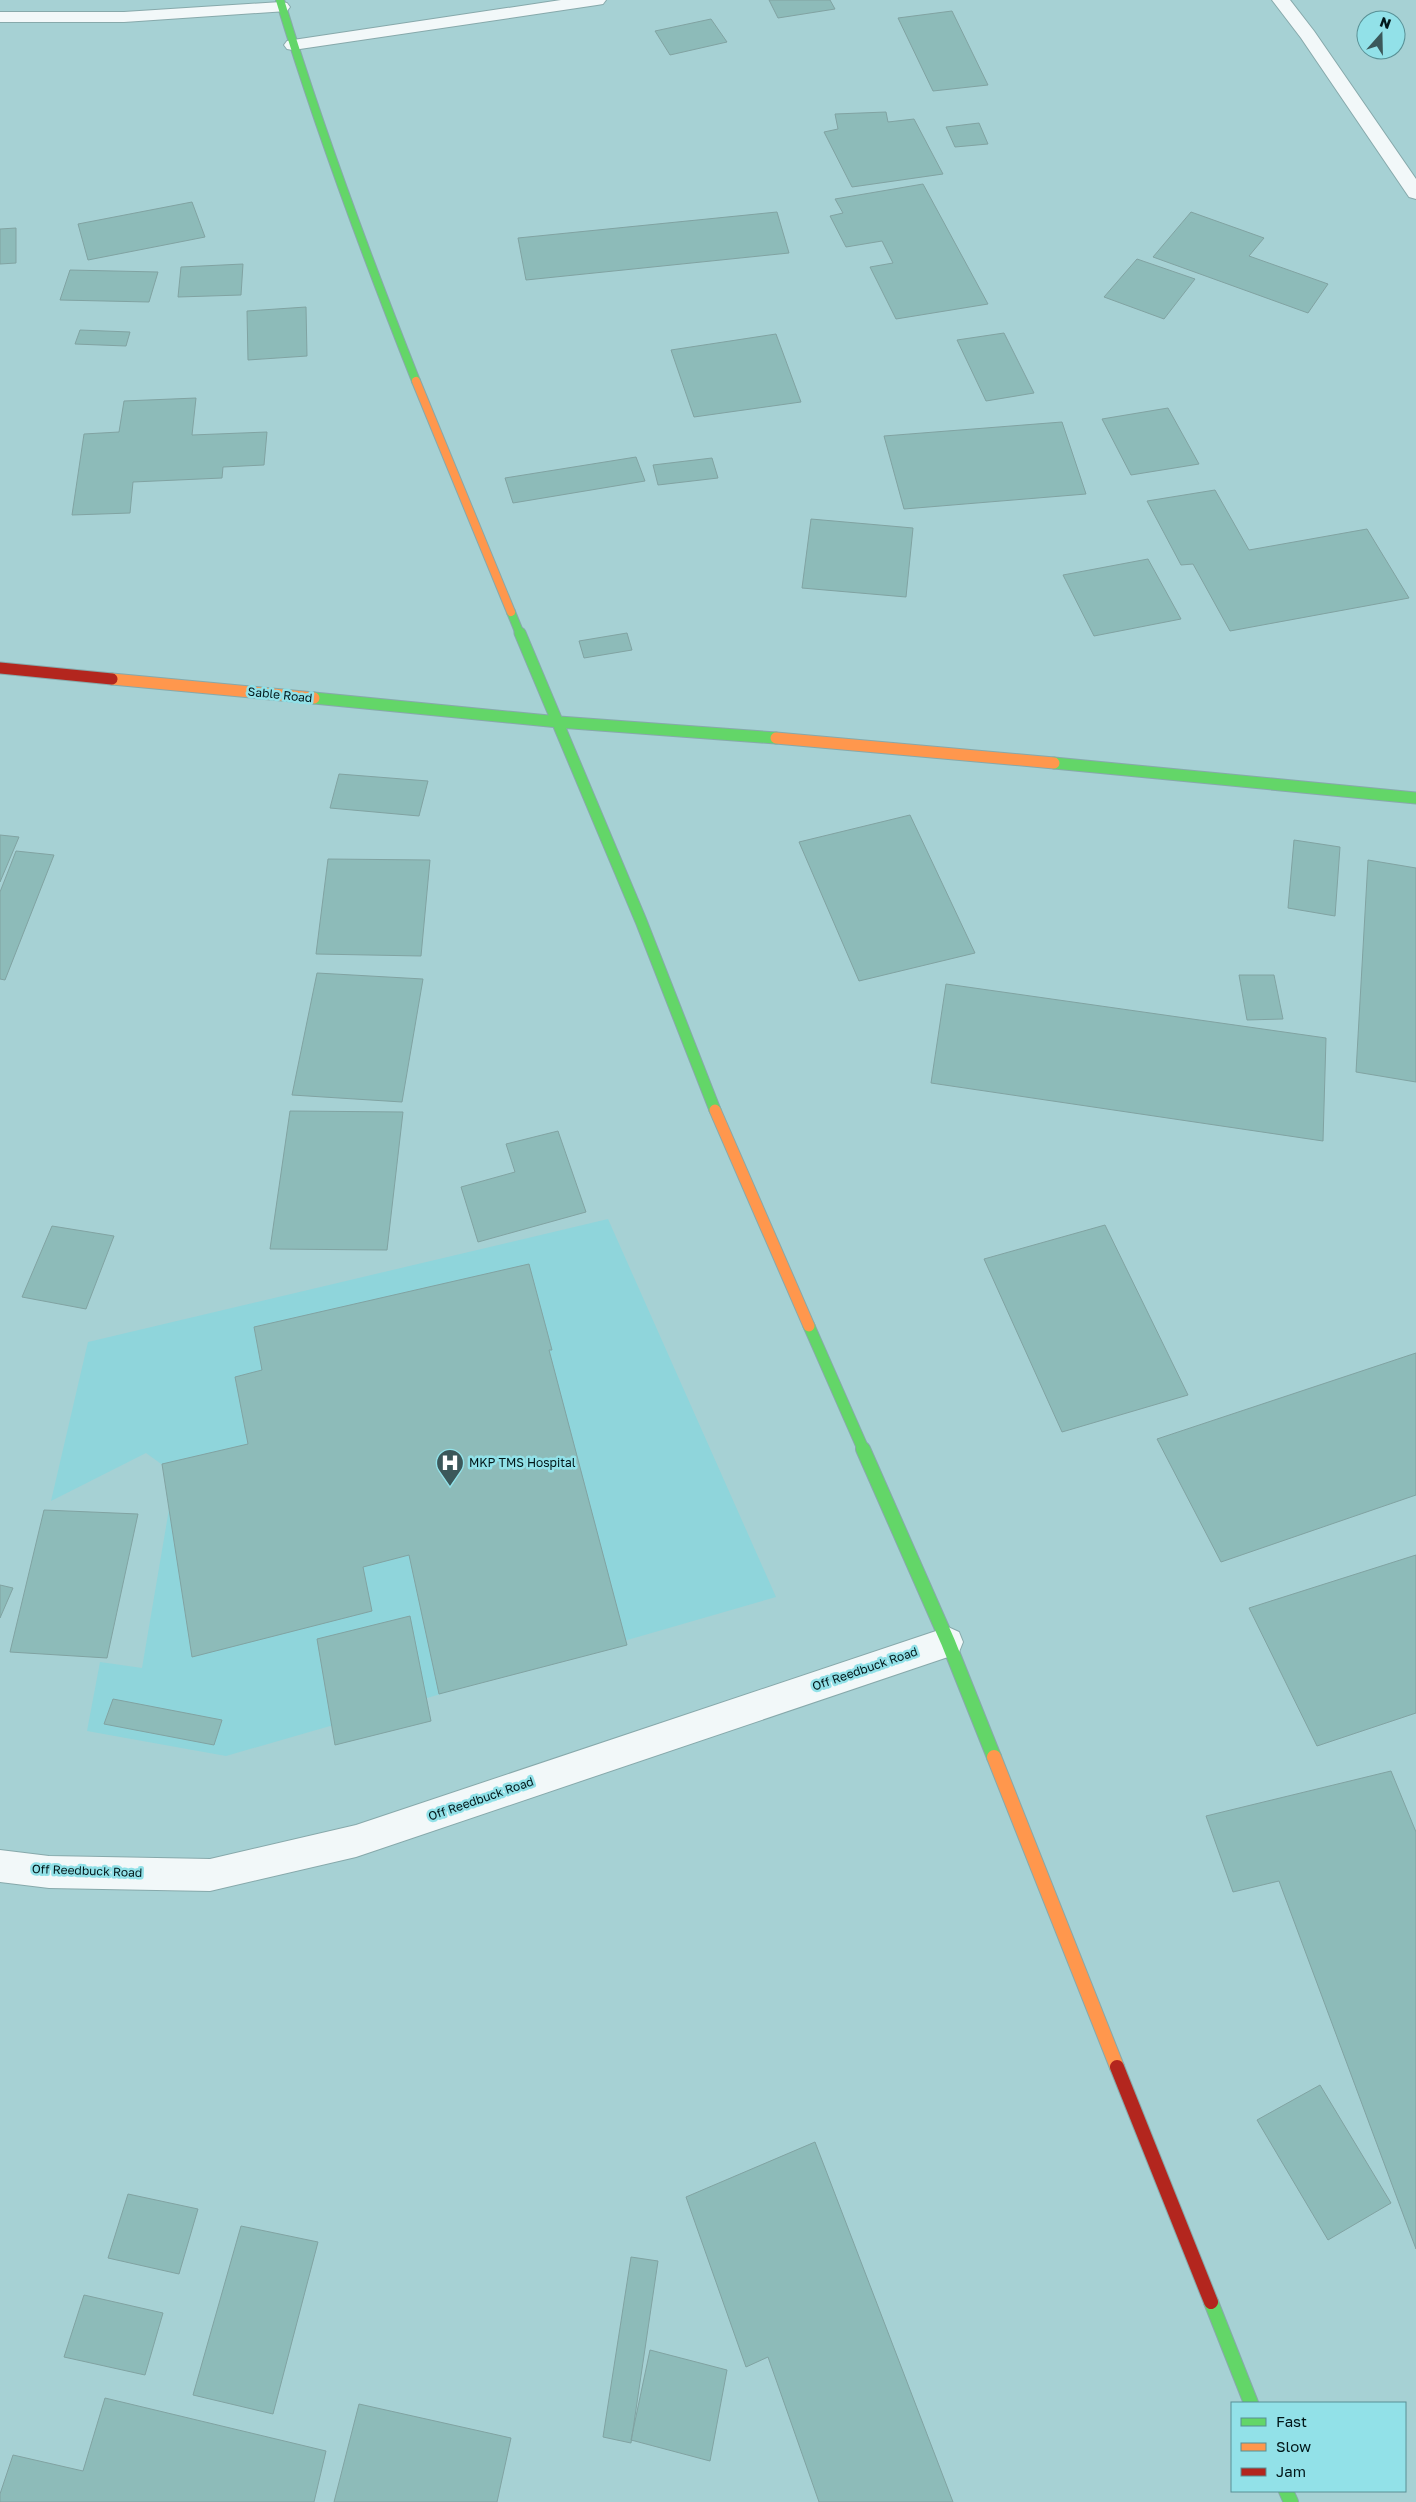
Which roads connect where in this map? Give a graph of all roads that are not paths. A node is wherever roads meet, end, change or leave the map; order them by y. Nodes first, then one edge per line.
1 (597, 0) edge
2 (1281, 0) edge
3 (281, 3) edge
4 (0, 17) edge
5 (293, 45) junction
6 (1416, 193) edge
7 (0, 668) edge
8 (559, 722) junction
9 (1416, 798) edge
10 (948, 1642) junction
11 (0, 1866) edge
12 (1251, 2402) edge

1 - 5 street
2 - 6 street
3 - 4 street
3 - 5 street
5 - 8 street
7 - 8 street, Sable Road
8 - 9 street, Sable Road
8 - 10 street
10 - 11 street, Off Reedbuck Road
10 - 12 street

